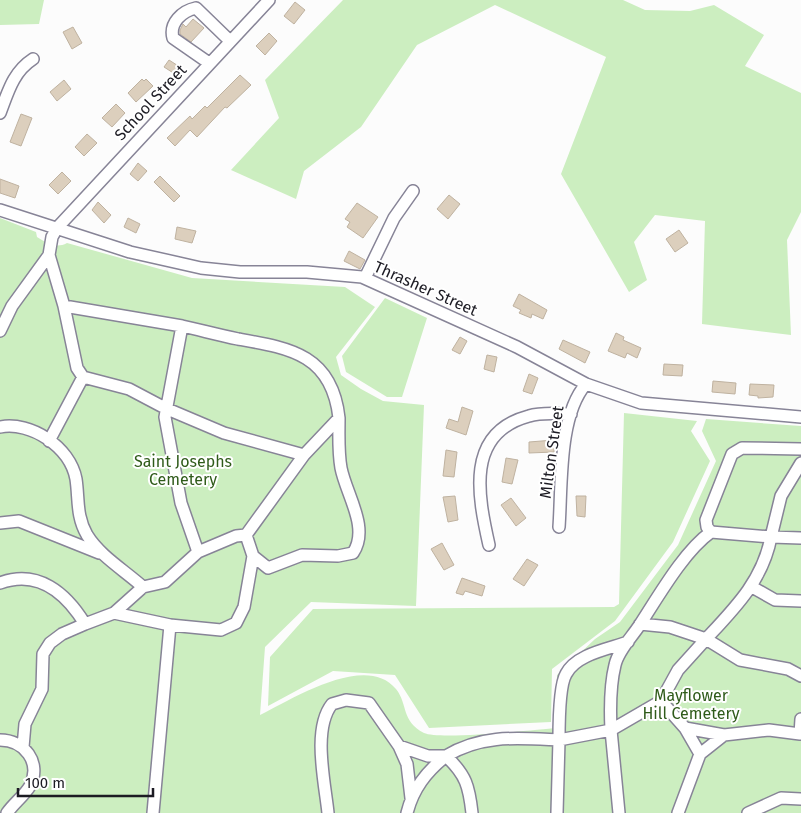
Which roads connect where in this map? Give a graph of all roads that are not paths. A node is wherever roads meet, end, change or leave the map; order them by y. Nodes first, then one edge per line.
1 (269, 0) edge
2 (230, 41) junction
3 (33, 59) dead end
4 (209, 63) junction
5 (0, 113) edge
6 (413, 192) dead end
7 (0, 210) edge
8 (57, 228) junction
9 (49, 254) junction
10 (365, 278) junction
11 (64, 306) junction
12 (182, 326) junction
13 (0, 331) edge
14 (83, 378) junction
15 (586, 384) junction
16 (165, 408) junction
17 (571, 414) junction
18 (801, 417) edge
19 (339, 418) junction
20 (0, 427) edge
21 (49, 441) junction
22 (801, 449) edge
23 (304, 454) junction
24 (801, 463) edge
25 (0, 523) edge
26 (559, 528) dead end
27 (711, 532) junction
28 (246, 535) junction
29 (771, 537) junction
30 (801, 538) edge
31 (489, 545) dead end
32 (198, 552) junction
33 (101, 553) junction
34 (253, 556) junction
35 (268, 568) junction
36 (0, 583) edge
37 (143, 587) junction
38 (752, 587) junction
39 (247, 590) junction
40 (801, 601) edge
41 (114, 613) junction
42 (85, 624) junction
43 (640, 624) junction
44 (170, 625) junction
45 (706, 639) junction
46 (628, 642) junction
47 (801, 676) edge
48 (661, 701) junction
49 (801, 719) edge
50 (685, 728) junction
51 (611, 730) junction
52 (724, 735) junction
53 (801, 735) edge
54 (0, 740) edge
55 (559, 740) junction
56 (399, 746) junction
57 (23, 747) junction
58 (700, 754) junction
59 (446, 756) junction
60 (411, 798) junction
61 (801, 799) edge
62 (7, 813) edge
63 (153, 813) edge
64 (328, 813) edge
65 (407, 813) edge
66 (472, 813) edge
67 (557, 813) edge
68 (620, 813) edge
69 (678, 813) edge
70 (748, 813) edge

1 - 2 street, School Street
2 - 4 street, School Street
2 - 4 street
3 - 5 street
4 - 8 street, School Street
6 - 10 street
7 - 8 street, Thrasher Street
8 - 9 street
8 - 10 street, Thrasher Street
9 - 11 street
9 - 13 street
10 - 15 street, Thrasher Street
11 - 12 street
11 - 14 street
12 - 16 street
12 - 19 street
14 - 16 street
14 - 21 street
15 - 17 street, Milton Street
15 - 18 street, Thrasher Street
16 - 23 street
16 - 32 street
17 - 26 street, Milton Street
17 - 31 street
19 - 23 street
19 - 35 street
20 - 21 street
21 - 33 street
22 - 27 street
23 - 28 street
24 - 29 street
25 - 33 street
27 - 29 street
27 - 43 street
28 - 32 street
28 - 34 street
29 - 30 street
29 - 38 street
32 - 37 street
33 - 37 street
34 - 35 street
34 - 39 street
35 - 39 street
36 - 42 street
37 - 41 street
38 - 40 street
38 - 45 street
39 - 44 street
41 - 42 street
41 - 44 street
42 - 57 street
43 - 45 street
43 - 46 street
44 - 63 street
45 - 47 street
45 - 48 street
46 - 51 street
46 - 55 street
48 - 50 street
48 - 51 street
49 - 53 street
50 - 52 street
50 - 58 street
51 - 55 street
51 - 68 street
52 - 53 street
52 - 58 street
54 - 57 street
55 - 59 street
55 - 67 street
56 - 59 street
56 - 60 street
56 - 64 street
57 - 62 street
58 - 69 street
59 - 60 street
59 - 66 street
60 - 65 street
61 - 70 street

